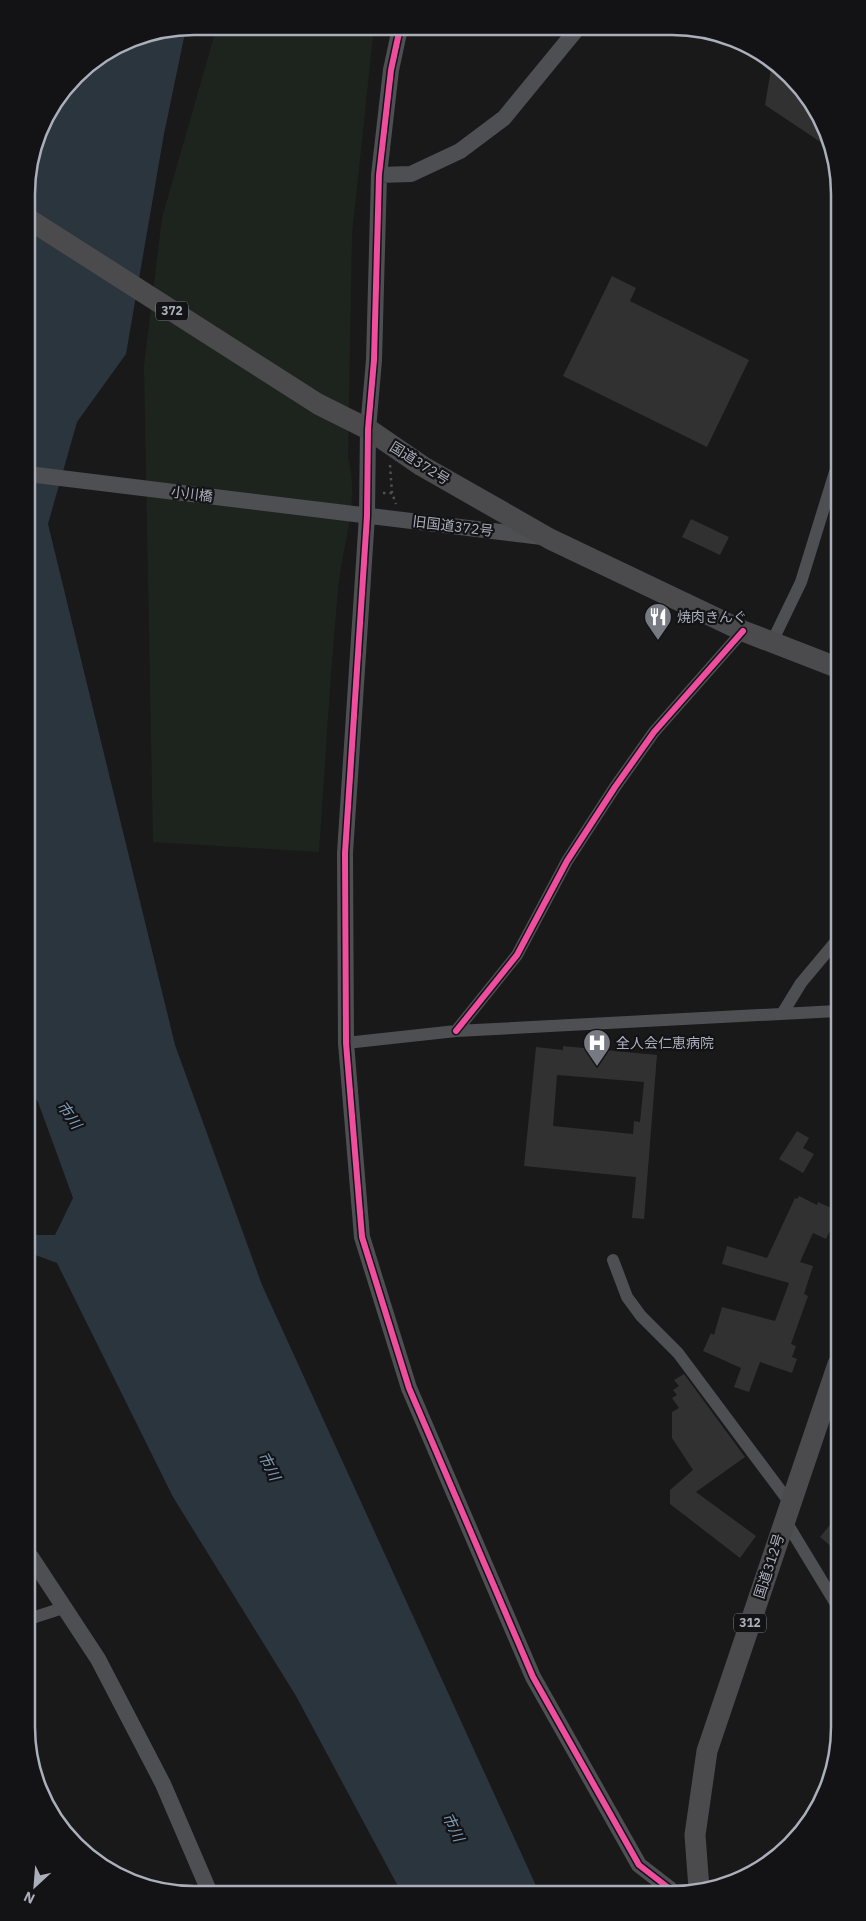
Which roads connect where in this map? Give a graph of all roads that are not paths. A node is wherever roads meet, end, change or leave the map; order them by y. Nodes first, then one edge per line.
1 (398, 35) edge
2 (572, 35) edge
3 (379, 175) junction
4 (35, 223) edge
5 (368, 429) junction
6 (35, 475) edge
7 (831, 492) edge
8 (362, 515) junction
9 (550, 539) junction
10 (743, 631) junction
11 (772, 642) junction
12 (831, 665) edge
13 (831, 947) edge
14 (831, 1011) edge
15 (782, 1014) junction
16 (456, 1031) junction
17 (346, 1044) junction
18 (613, 1260) dead end
19 (831, 1384) edge
20 (787, 1511) junction
21 (35, 1563) edge
22 (831, 1595) edge
23 (66, 1608) junction
24 (35, 1617) edge
25 (699, 1884) edge
26 (207, 1886) edge
27 (666, 1886) edge

1 - 3 street
2 - 3 street
3 - 5 street
4 - 5 highway, 国道372号 / 372
5 - 8 street
5 - 9 highway, 国道372号 / 372
6 - 8 street, 小川橋
7 - 11 street
8 - 9 street, 旧国道372号
8 - 17 street
9 - 10 highway, 国道372号 / 372
10 - 11 highway, 国道372号 / 372
10 - 16 street
11 - 12 highway, 国道372号 / 372
13 - 15 street
14 - 15 street
15 - 16 street
16 - 17 street
17 - 27 street
18 - 20 street
19 - 20 highway, 国道312号 / 312
20 - 22 street
20 - 25 highway, 国道312号 / 312
21 - 23 street
23 - 24 street
23 - 26 street

